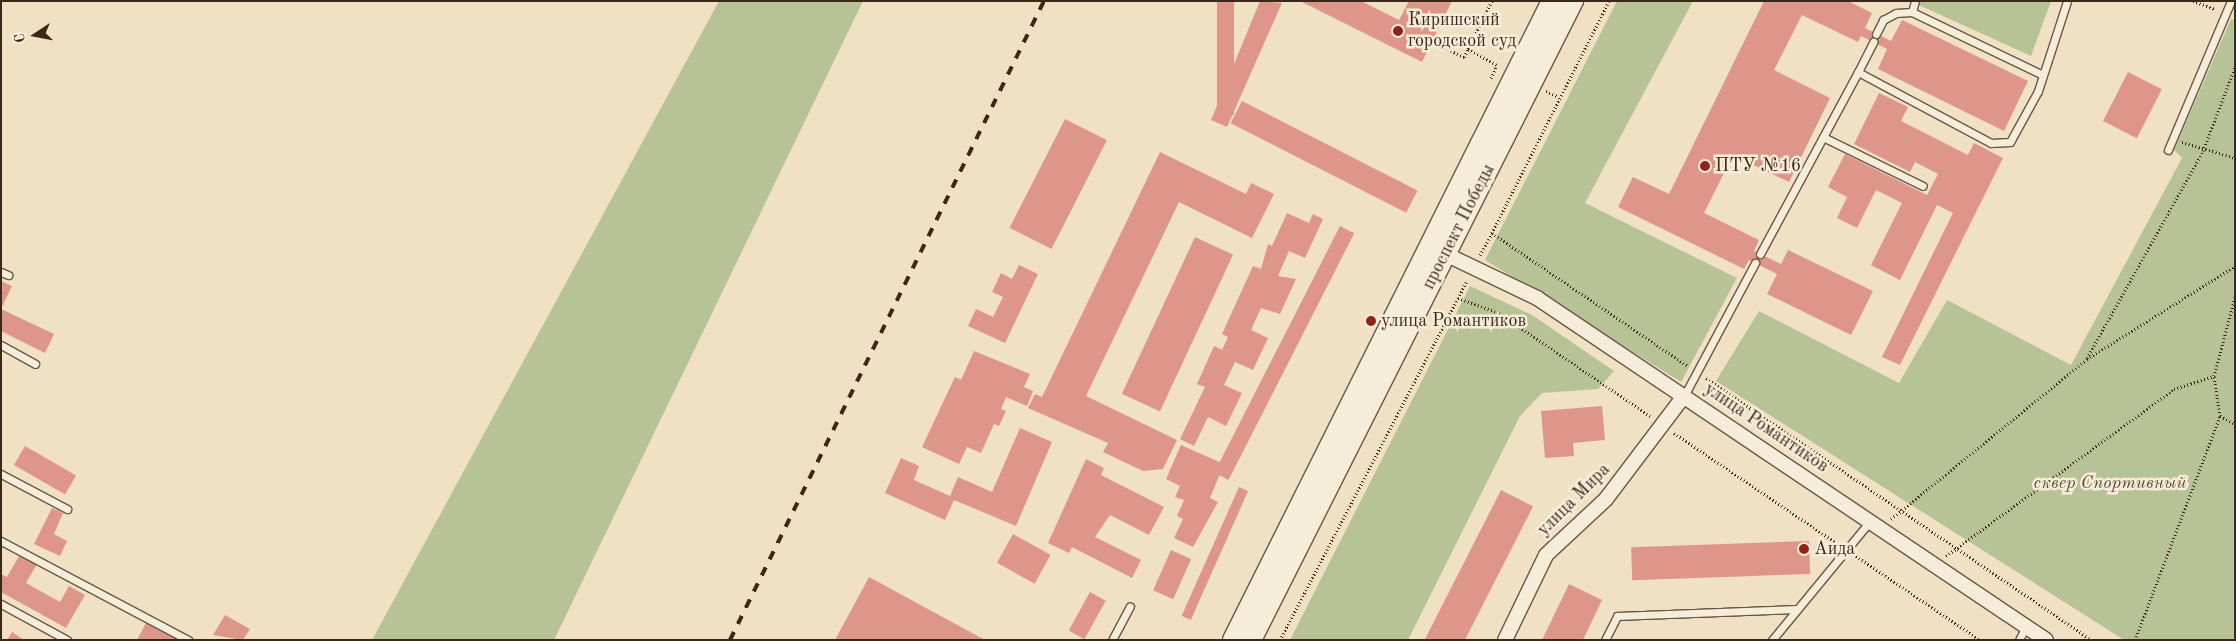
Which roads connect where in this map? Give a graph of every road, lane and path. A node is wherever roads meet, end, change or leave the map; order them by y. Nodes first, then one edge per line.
1 (1492, 1) edge
2 (1552, 1) edge
3 (1573, 1) edge
4 (1609, 1) edge
5 (1915, 1) edge
6 (2067, 1) edge
7 (2231, 1) edge
8 (1912, 12) junction
9 (1876, 34) dead end
10 (1432, 41) dead end
11 (1873, 42) dead end
12 (1468, 49) junction
13 (1497, 65) dead end
14 (2235, 67) edge
15 (1858, 72) junction
16 (2043, 75) junction
17 (1823, 137) junction
18 (2172, 137) junction
19 (2168, 150) dead end
20 (2203, 151) junction
21 (2235, 158) edge
22 (1923, 186) dead end
23 (1438, 250) junction
24 (1760, 254) dead end
25 (1755, 263) dead end
26 (2235, 266) edge
27 (2235, 297) edge
28 (1, 346) edge
29 (2087, 359) junction
30 (35, 364) dead end
31 (1696, 372) junction
32 (2214, 376) junction
33 (1684, 396) junction
34 (2220, 416) junction
35 (2235, 424) edge
36 (1663, 426) junction
37 (1, 474) edge
38 (1903, 508) junction
39 (67, 509) dead end
40 (1875, 524) junction
41 (1, 541) edge
42 (1957, 548) junction
43 (1846, 549) junction
44 (1934, 564) junction
45 (1, 604) edge
46 (1130, 606) dead end
47 (1797, 609) junction
48 (2026, 626) junction
49 (67, 640) edge
50 (188, 640) edge
51 (1112, 640) edge
52 (1233, 640) edge
53 (1251, 640) edge
54 (1280, 640) edge
55 (1504, 640) edge
56 (1605, 640) edge
57 (1772, 640) edge
58 (1980, 640) edge
59 (2019, 640) edge
60 (2046, 640) edge
61 (2092, 640) edge
62 (2135, 640) edge

1 - 12 path
2 - 23 main road, проспект Победы
3 - 23 main road, проспект Победы
4 - 31 path
5 - 8 lane
6 - 16 lane
7 - 18 lane
8 - 9 lane
8 - 16 lane
10 - 12 path
11 - 15 lane
12 - 13 path
14 - 20 path
15 - 16 lane
15 - 17 lane
17 - 22 lane
17 - 24 lane
18 - 19 lane
18 - 20 path
20 - 21 path
20 - 29 path
23 - 33 street, улица Романтиков
23 - 52 main road, проспект Победы
23 - 53 main road, проспект Победы
25 - 31 lane
26 - 29 path
27 - 32 path
28 - 30 lane
29 - 38 path
31 - 33 lane
31 - 38 path
32 - 34 path
32 - 42 path
33 - 36 street, улица Мира
33 - 40 street, улица Романтиков
34 - 35 path
34 - 62 path
36 - 43 path
36 - 54 path
36 - 55 street, улица Мира
37 - 39 lane
38 - 40 path
38 - 42 path
40 - 43 lane
40 - 44 street, улица Романтиков
41 - 50 lane
42 - 44 path
42 - 61 path
43 - 47 lane
43 - 58 path
44 - 48 street, улица Романтиков
45 - 49 lane
46 - 51 lane
47 - 56 lane
47 - 57 lane
48 - 59 lane
48 - 60 street, улица Романтиков

